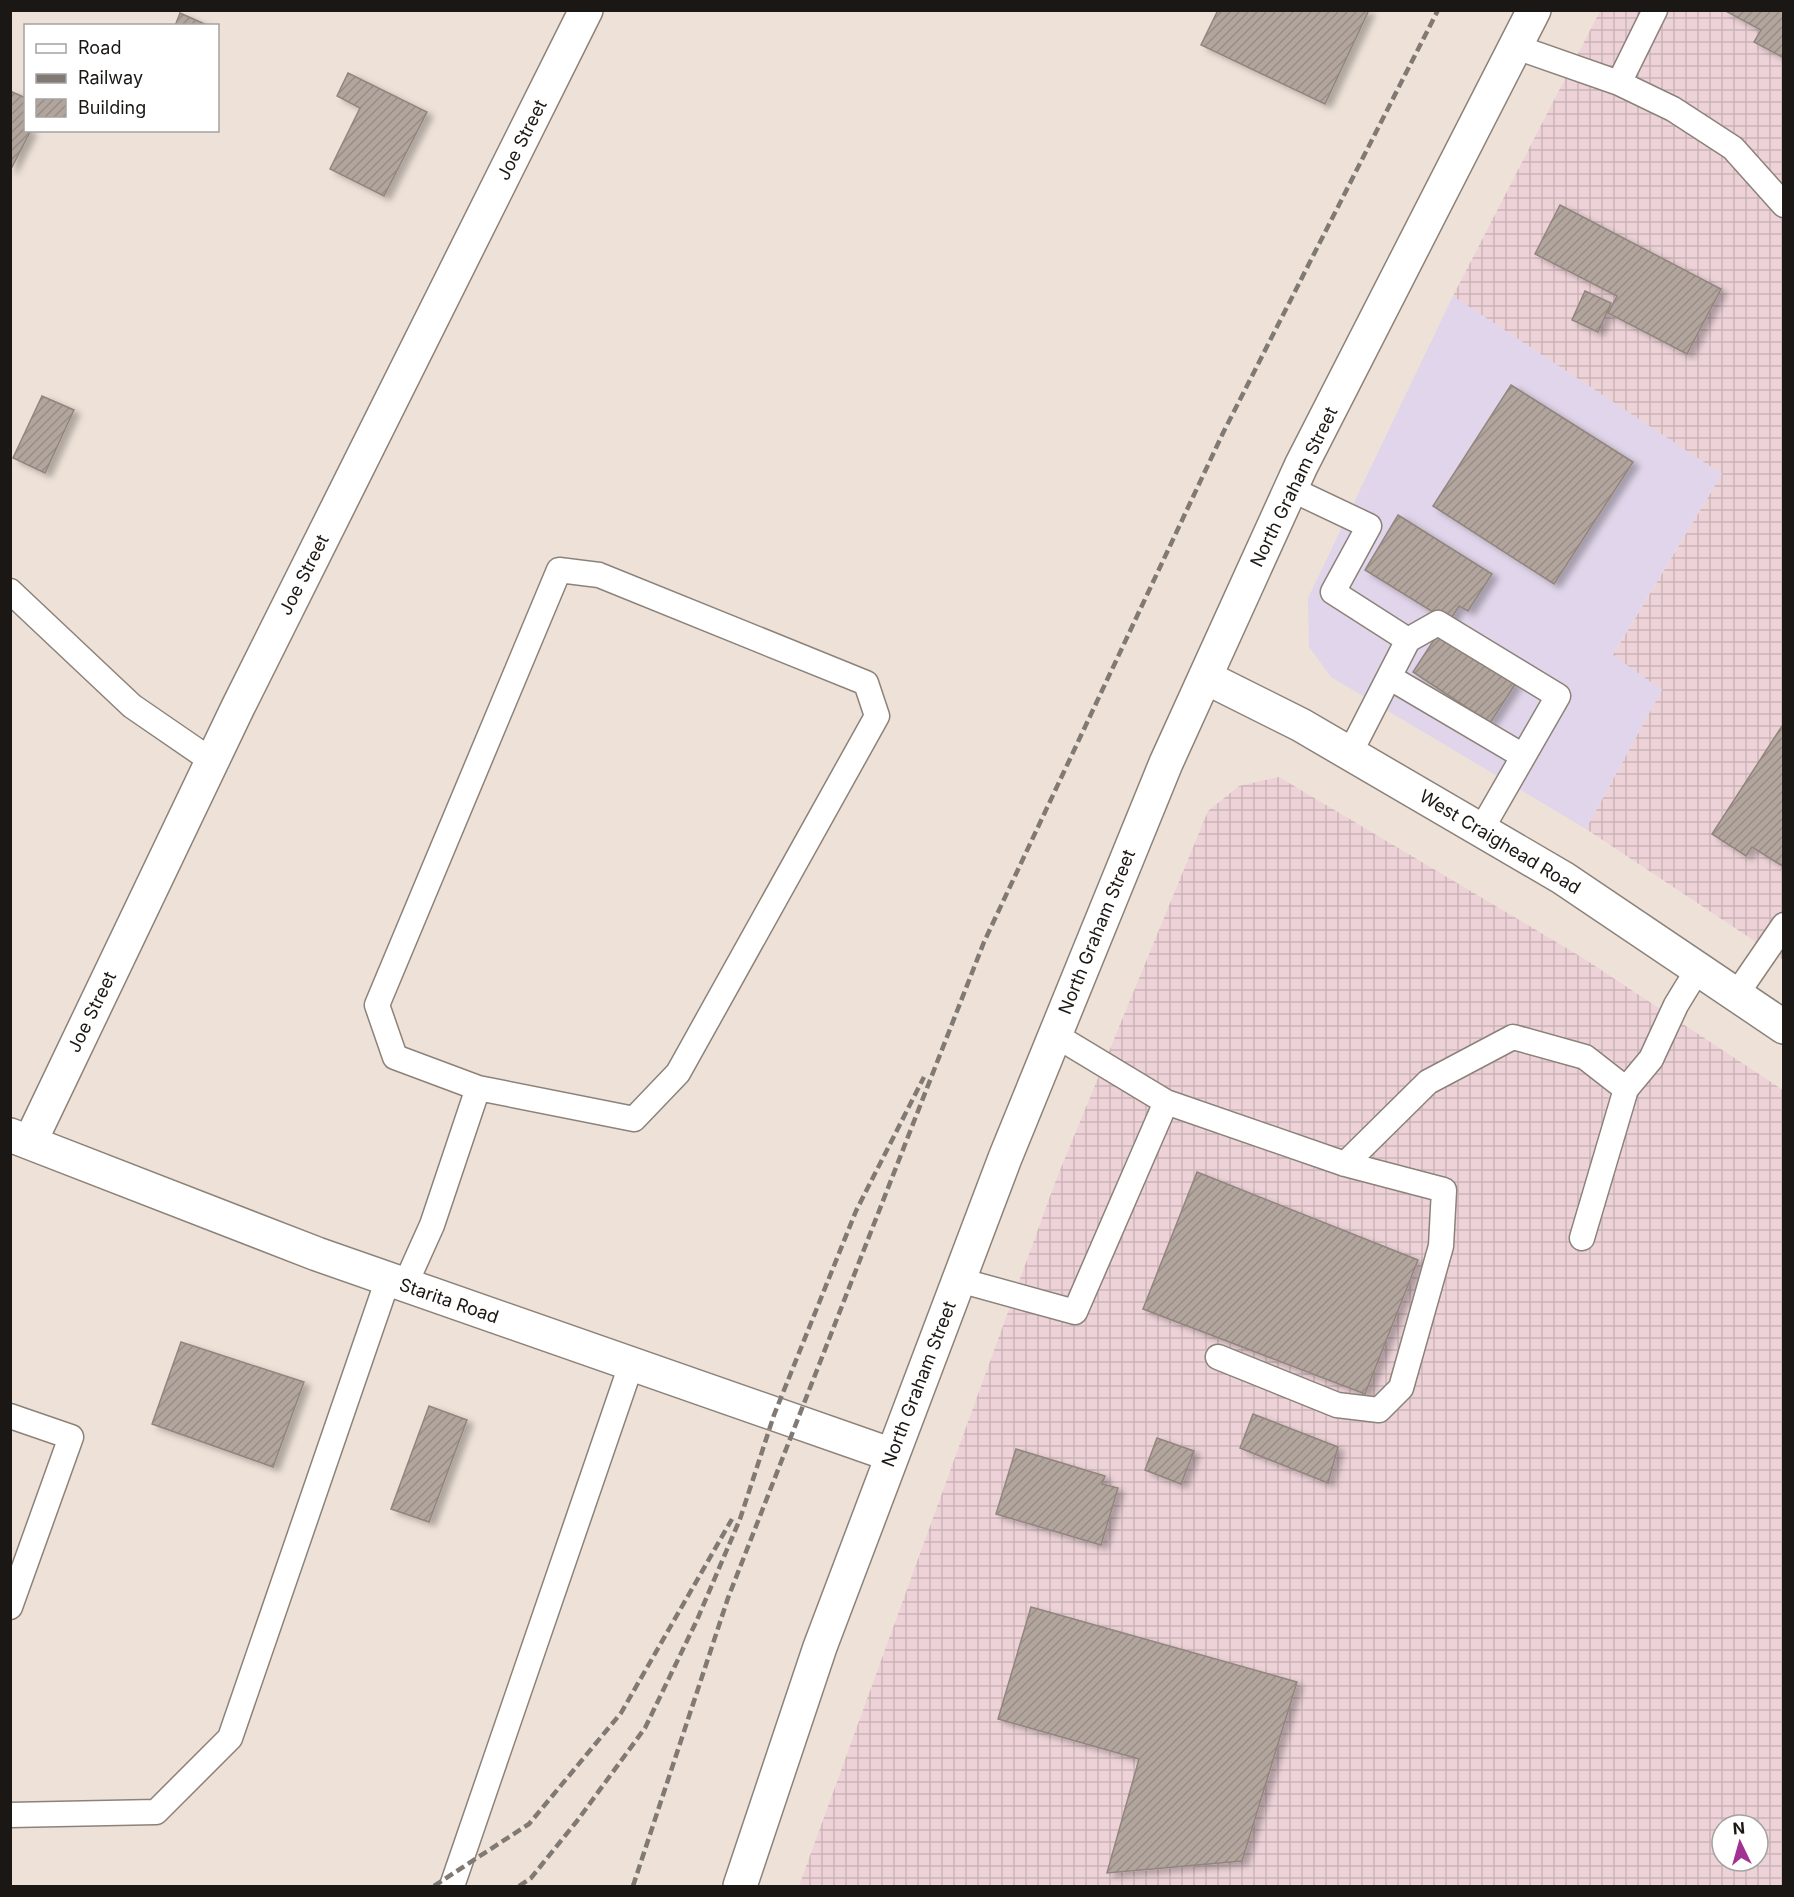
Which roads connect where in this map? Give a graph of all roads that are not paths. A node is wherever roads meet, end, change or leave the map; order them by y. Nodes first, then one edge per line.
1 (586, 10) edge
2 (1534, 10) edge
3 (1655, 10) edge
4 (1516, 47) junction
5 (1619, 83) junction
6 (1784, 205) edge
7 (1291, 489) junction
8 (10, 591) edge
9 (1408, 640) junction
10 (1205, 677) junction
11 (1389, 677) junction
12 (1350, 753) junction
13 (1523, 756) junction
14 (212, 761) junction
15 (1480, 830) junction
16 (1784, 925) edge
17 (1698, 969) junction
18 (1736, 995) junction
19 (1784, 1027) edge
20 (1055, 1035) junction
21 (478, 1088) junction
22 (1626, 1089) junction
23 (1166, 1102) junction
24 (20, 1138) edge
25 (1345, 1164) junction
26 (1582, 1238) dead end
27 (959, 1280) junction
28 (396, 1282) junction
29 (1218, 1357) dead end
30 (632, 1365) junction
31 (10, 1416) edge
32 (892, 1455) junction
33 (10, 1607) edge
34 (10, 1815) edge
35 (452, 1887) edge
36 (740, 1887) edge

1 - 14 street, Joe Street
2 - 4 street, North Graham Street
3 - 5 lane
4 - 5 lane
4 - 7 street, North Graham Street
5 - 6 lane
7 - 9 lane
7 - 10 street, North Graham Street
8 - 14 lane
9 - 11 lane
9 - 13 lane
10 - 12 street, West Craighead Road
10 - 20 street, North Graham Street
11 - 12 lane
11 - 13 lane
12 - 15 street, West Craighead Road
13 - 15 lane
14 - 24 street, Joe Street
15 - 17 street, West Craighead Road
16 - 18 lane
17 - 18 street, West Craighead Road
17 - 22 lane
18 - 19 street, West Craighead Road
20 - 23 lane
20 - 27 street, North Graham Street
21 - 21 lane
21 - 28 lane
22 - 25 lane
22 - 26 lane
23 - 25 lane
23 - 27 lane
24 - 28 street, Starita Road
25 - 29 lane
27 - 32 street, North Graham Street
28 - 30 street, Starita Road
28 - 34 lane
30 - 32 street, Starita Road
30 - 35 lane
31 - 33 lane
32 - 36 street, North Graham Street

